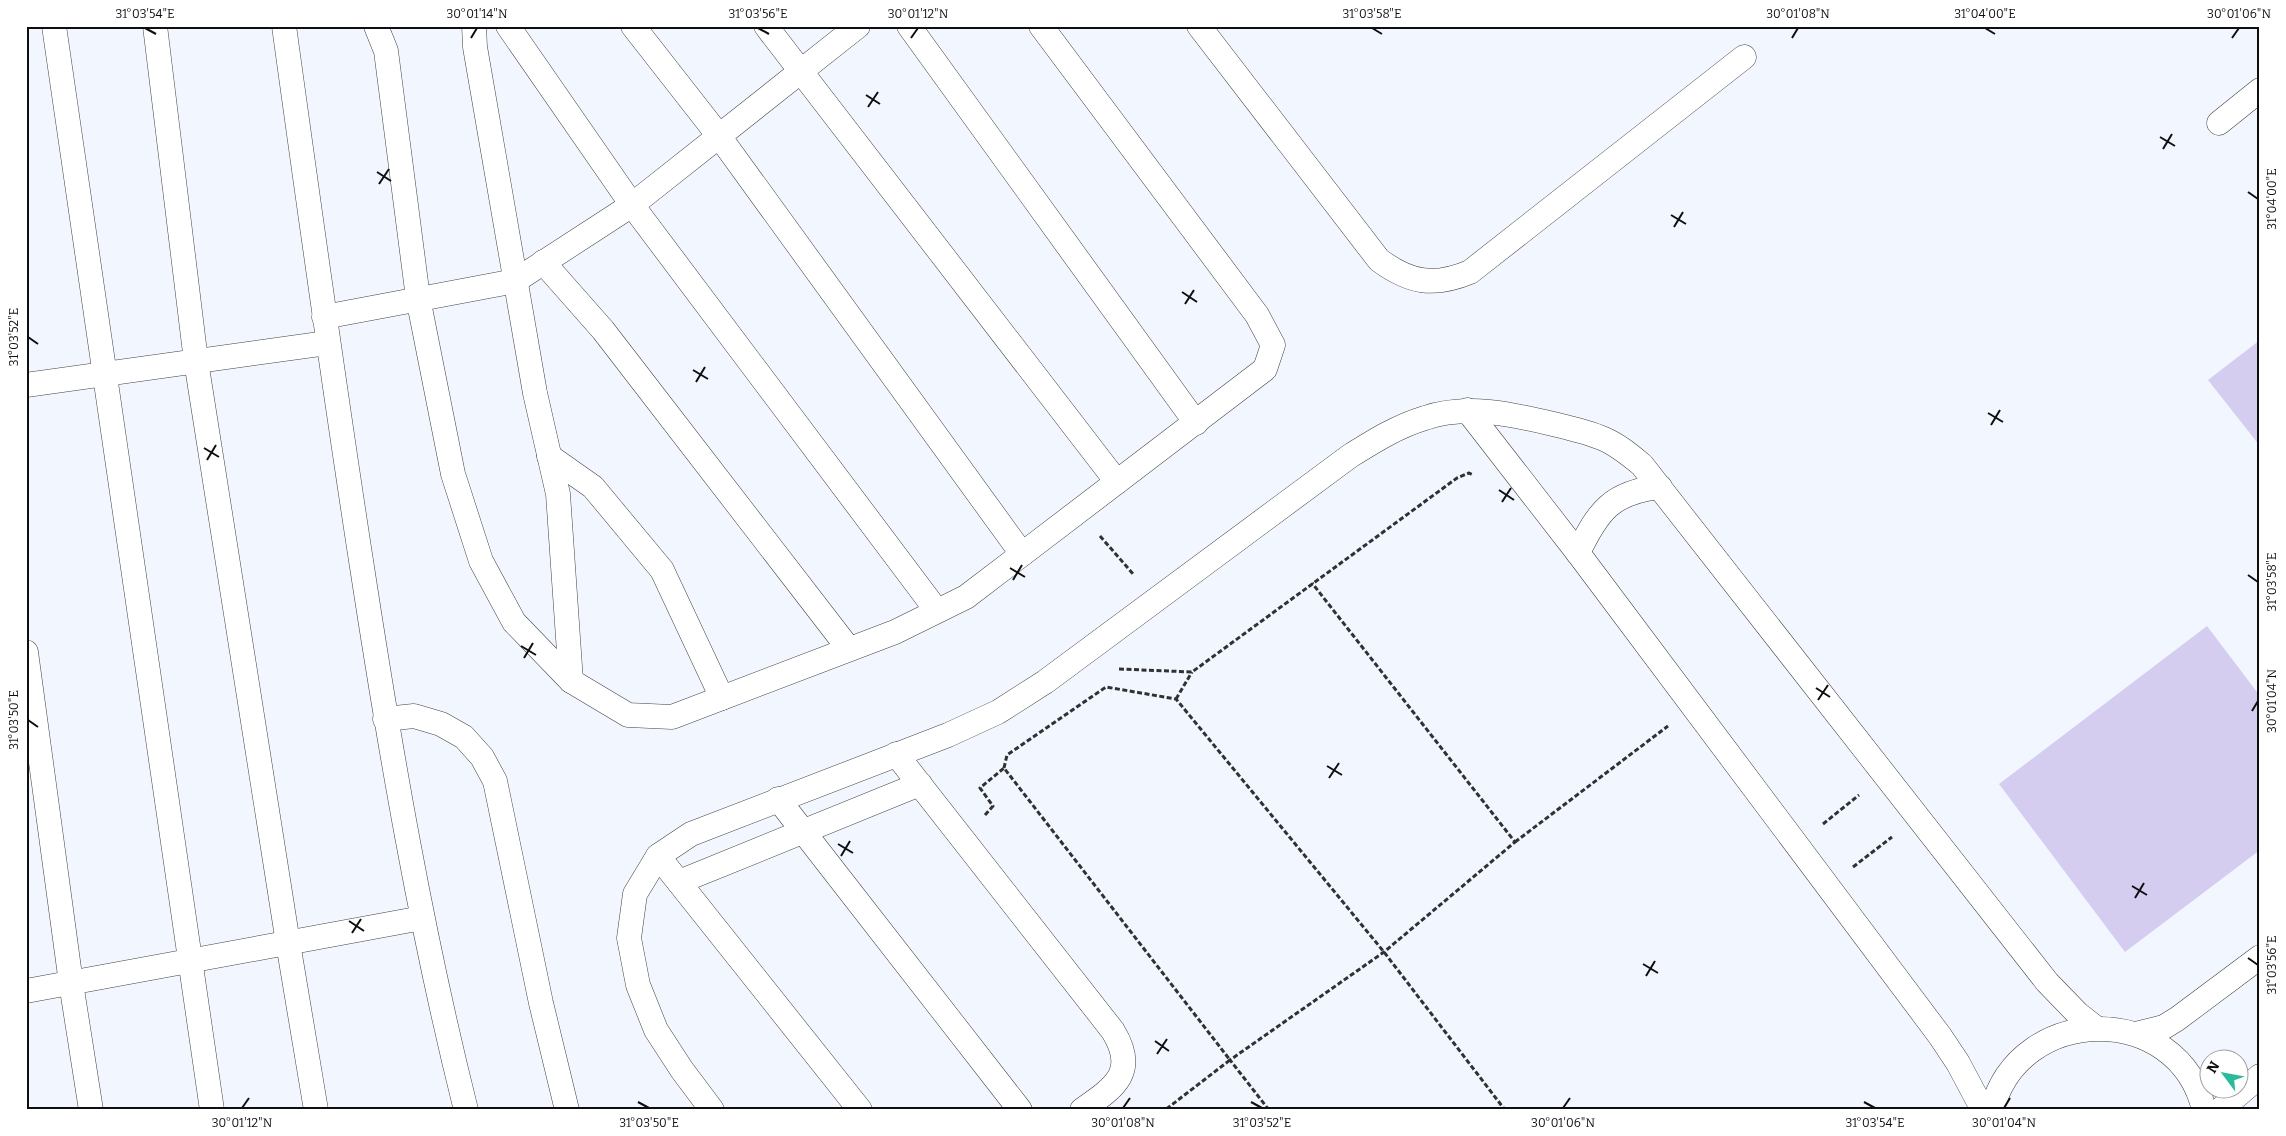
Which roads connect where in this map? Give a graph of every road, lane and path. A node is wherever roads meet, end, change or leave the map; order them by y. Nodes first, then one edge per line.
1 (54, 26) edge
2 (155, 26) edge
3 (284, 26) edge
4 (376, 26) edge
5 (474, 26) edge
6 (508, 26) edge
7 (634, 26) edge
8 (766, 26) edge
9 (858, 26) edge
10 (909, 26) edge
11 (1041, 26) edge
12 (1199, 26) edge
13 (1744, 57) dead end
14 (801, 72) junction
15 (2260, 90) edge
16 (2219, 123) dead end
17 (719, 136) junction
18 (632, 205) junction
19 (543, 262) junction
20 (515, 280) junction
21 (418, 298) junction
22 (324, 317) junction
23 (327, 343) junction
24 (196, 361) junction
25 (104, 374) junction
26 (26, 385) edge
27 (1467, 410) junction
28 (1196, 422) junction
29 (549, 456) junction
30 (1476, 478) dead end
31 (1117, 482) junction
32 (1660, 487) junction
33 (1078, 511) junction
34 (1578, 553) junction
35 (1022, 554) junction
36 (1312, 583) junction
37 (1155, 600) junction
38 (937, 611) junction
39 (1092, 647) junction
40 (849, 649) junction
41 (26, 652) edge
42 (1192, 672) junction
43 (571, 681) junction
44 (722, 698) junction
45 (1176, 699) junction
46 (1694, 708) junction
47 (1663, 717) dead end
48 (385, 719) junction
49 (1669, 725) junction
50 (1675, 733) dead end
51 (896, 754) junction
52 (1004, 768) junction
53 (1885, 774) junction
54 (920, 784) junction
55 (778, 799) junction
56 (1918, 817) junction
57 (802, 832) junction
58 (962, 839) junction
59 (1515, 842) junction
60 (1796, 845) junction
61 (658, 856) junction
62 (679, 882) junction
63 (1828, 886) junction
64 (422, 918) junction
65 (288, 943) junction
66 (1384, 952) junction
67 (2260, 957) edge
68 (190, 961) junction
69 (71, 983) junction
70 (26, 991) edge
71 (2096, 1028) junction
72 (2136, 1034) junction
73 (1230, 1060) junction
74 (2260, 1076) edge
75 (91, 1110) edge
76 (212, 1110) edge
77 (316, 1110) edge
78 (466, 1110) edge
79 (567, 1110) edge
80 (712, 1110) edge
81 (860, 1110) edge
82 (1020, 1110) edge
83 (1082, 1110) edge
84 (1165, 1110) edge
85 (1268, 1110) edge
86 (1505, 1110) edge
87 (1983, 1110) edge
88 (1992, 1110) edge
89 (2204, 1110) edge
90 (2220, 1110) edge

1 - 25 lane
2 - 24 lane
3 - 22 lane
4 - 21 lane
5 - 20 lane
6 - 18 lane
7 - 17 lane
8 - 14 lane
9 - 14 lane
10 - 28 lane
11 - 28 lane
12 - 13 lane
14 - 17 lane
14 - 31 lane
15 - 16 lane
17 - 18 lane
17 - 35 lane
18 - 19 lane
18 - 38 lane
19 - 20 lane
19 - 40 lane
20 - 21 lane
20 - 29 lane
21 - 22 lane
21 - 43 lane
22 - 23 lane
23 - 24 lane
23 - 48 lane
24 - 25 lane
24 - 65 lane
25 - 26 lane
25 - 68 lane
27 - 32 lane
27 - 34 lane
27 - 37 lane
28 - 31 lane
29 - 43 lane
29 - 44 lane
30 - 36 path
31 - 33 lane
32 - 34 lane
32 - 53 lane
33 - 35 lane
33 - 37 path
34 - 46 lane
35 - 38 lane
36 - 42 path
36 - 59 path
37 - 39 lane
38 - 40 lane
39 - 42 path
39 - 51 lane
40 - 44 lane
41 - 69 lane
42 - 45 path
43 - 44 lane
45 - 52 path
45 - 66 path
46 - 49 path
46 - 60 lane
47 - 49 path
48 - 64 lane
48 - 79 lane
49 - 50 path
49 - 59 path
51 - 54 lane
51 - 55 lane
52 - 58 path
52 - 73 path
53 - 56 lane
53 - 60 path
54 - 57 lane
54 - 58 lane
55 - 57 lane
55 - 61 lane
56 - 63 path
56 - 71 lane
57 - 62 lane
57 - 82 lane
58 - 83 lane
59 - 66 path
60 - 63 lane
61 - 62 lane
61 - 80 lane
62 - 81 lane
63 - 87 lane
64 - 65 lane
64 - 78 lane
65 - 68 lane
65 - 77 lane
66 - 73 path
66 - 86 path
67 - 72 lane
68 - 69 lane
68 - 76 lane
69 - 70 lane
69 - 75 lane
71 - 72 lane
71 - 88 lane
72 - 89 lane
73 - 84 path
73 - 85 path
74 - 90 lane

